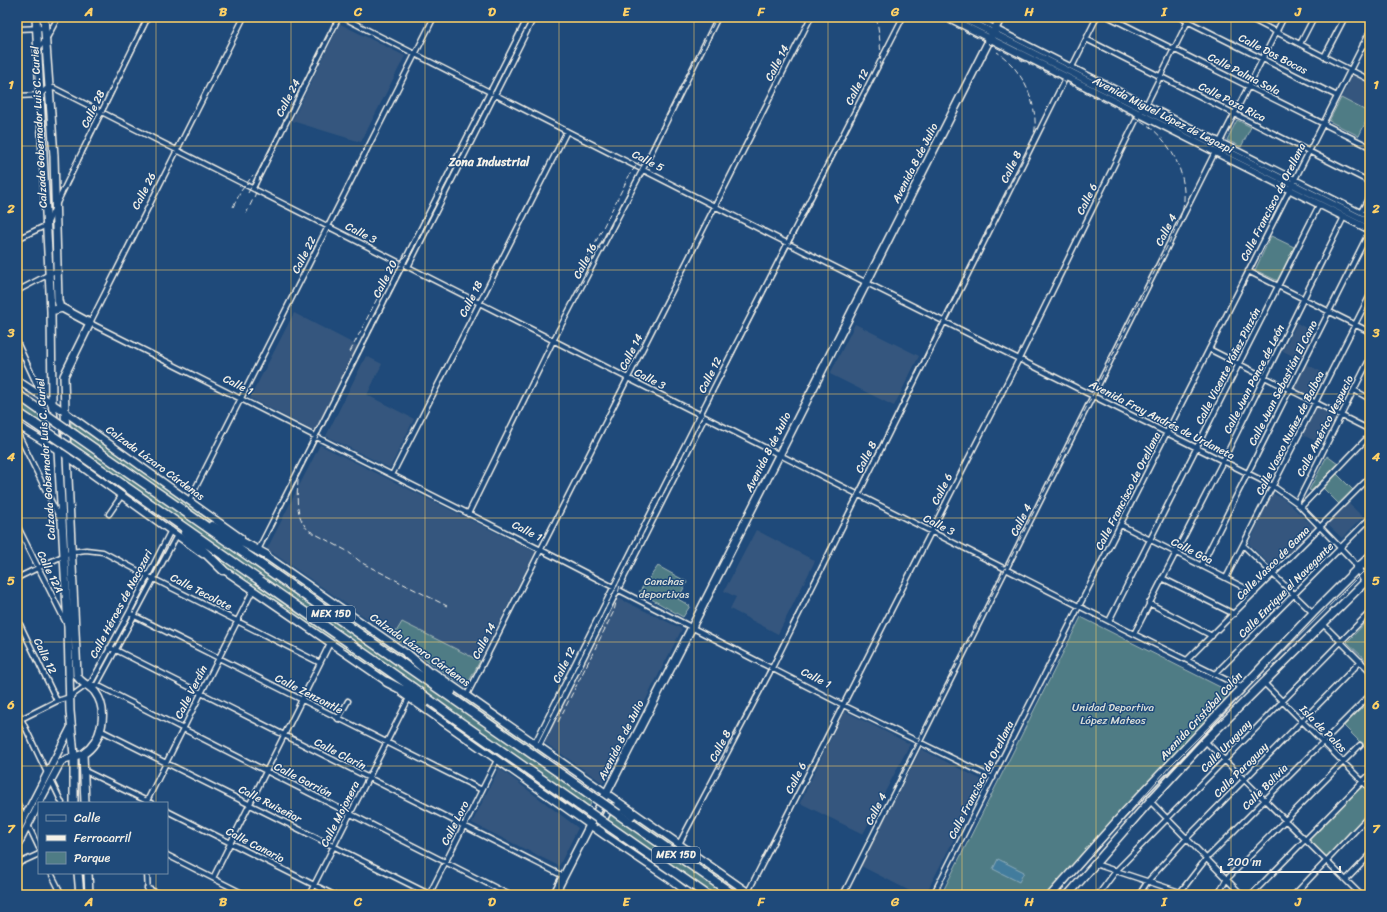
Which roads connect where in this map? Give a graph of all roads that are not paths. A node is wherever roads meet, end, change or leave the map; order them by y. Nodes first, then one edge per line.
1 (36, 17) edge
2 (44, 17) edge
3 (58, 17) edge
4 (148, 17) edge
5 (244, 17) edge
6 (339, 17) edge
7 (342, 17) edge
8 (434, 17) edge
9 (528, 17) edge
10 (534, 17) edge
11 (718, 17) edge
12 (811, 17) edge
13 (903, 17) edge
14 (947, 17) edge
15 (961, 17) edge
16 (973, 17) edge
17 (1000, 17) edge
18 (1097, 17) edge
19 (1109, 17) edge
20 (1179, 17) edge
21 (1246, 17) edge
22 (1284, 17) edge
23 (1314, 17) edge
24 (1345, 17) edge
25 (1189, 19) edge
26 (36, 28) junction
27 (44, 28) junction
28 (17, 29) edge
29 (1370, 31) edge
30 (1276, 32) junction
31 (992, 33) junction
32 (1086, 39) junction
33 (45, 40) junction
34 (1300, 44) junction
35 (1363, 44) junction
36 (1370, 48) edge
37 (1174, 49) junction
38 (37, 50) junction
39 (415, 54) junction
40 (1324, 57) junction
41 (1262, 59) junction
42 (1072, 67) junction
43 (1350, 70) junction
44 (1160, 76) junction
45 (1066, 77) junction
46 (1370, 80) edge
47 (1081, 81) junction
48 (1248, 86) junction
49 (49, 88) junction
50 (490, 92) junction
51 (495, 94) junction
52 (40, 95) junction
53 (17, 96) edge
54 (1337, 96) junction
55 (1143, 109) junction
56 (102, 112) junction
57 (1235, 114) junction
58 (1323, 124) junction
59 (566, 130) junction
60 (1220, 142) junction
61 (1370, 147) edge
62 (177, 149) junction
63 (1309, 151) junction
64 (1215, 152) junction
65 (643, 169) junction
66 (1370, 182) edge
67 (1292, 184) junction
68 (253, 188) junction
69 (1370, 195) edge
70 (716, 205) junction
71 (1319, 205) junction
72 (54, 208) junction
73 (1361, 212) junction
74 (1344, 217) junction
75 (1370, 217) edge
76 (1370, 223) edge
77 (47, 225) junction
78 (328, 227) junction
79 (1370, 230) edge
80 (17, 239) edge
81 (787, 242) junction
82 (402, 264) junction
83 (408, 267) junction
84 (57, 270) junction
85 (1248, 271) junction
86 (49, 274) junction
87 (866, 282) junction
88 (1278, 286) junction
89 (17, 291) edge
90 (1370, 295) edge
91 (1304, 299) junction
92 (479, 303) junction
93 (60, 308) junction
94 (51, 310) junction
95 (1329, 312) junction
96 (945, 322) junction
97 (90, 323) junction
98 (1355, 325) junction
99 (1370, 332) edge
100 (553, 341) junction
101 (17, 342) edge
102 (1209, 349) junction
103 (1370, 358) edge
104 (1019, 359) junction
105 (1239, 364) junction
106 (1368, 366) edge
107 (64, 376) joint
108 (1265, 377) junction
109 (628, 378) junction
110 (17, 380) edge
111 (1289, 389) junction
112 (1354, 390) junction
113 (17, 394) edge
114 (1093, 397) junction
115 (43, 398) junction
116 (242, 399) junction
117 (1370, 399) edge
118 (1316, 402) junction
119 (52, 404) junction
120 (17, 412) edge
121 (64, 412) junction
122 (700, 415) junction
123 (1341, 415) junction
124 (705, 417) junction
125 (17, 425) edge
126 (1370, 430) edge
127 (28, 432) junction
128 (1167, 433) junction
129 (18, 435) edge
130 (1370, 435) edge
131 (315, 437) junction
132 (1197, 448) junction
133 (58, 450) junction
134 (779, 454) junction
135 (67, 456) junction
136 (1223, 461) junction
137 (1247, 473) junction
138 (392, 475) junction
139 (1370, 477) edge
140 (1273, 486) junction
141 (858, 494) junction
142 (122, 495) junction
143 (189, 501) junction
144 (1297, 503) junction
145 (1301, 507) junction
146 (159, 510) junction
147 (109, 514) dead end
148 (468, 514) junction
149 (189, 515) junction
150 (1370, 518) edge
151 (62, 523) junction
152 (17, 525) edge
153 (1121, 525) junction
154 (1321, 528) junction
155 (171, 530) junction
156 (931, 531) junction
157 (177, 535) junction
158 (1150, 540) junction
159 (1243, 545) junction
160 (1340, 548) junction
161 (258, 550) junction
162 (541, 550) junction
163 (71, 552) junction
164 (1176, 553) junction
165 (64, 556) junction
166 (266, 556) junction
167 (1370, 556) edge
168 (1201, 566) junction
169 (1360, 566) junction
170 (38, 568) junction
171 (1370, 568) edge
172 (1006, 569) junction
173 (223, 570) junction
174 (1273, 575) junction
175 (148, 576) junction
176 (17, 578) edge
177 (1162, 578) junction
178 (1226, 578) junction
179 (154, 579) junction
180 (1368, 582) edge
181 (613, 587) junction
182 (618, 589) junction
183 (253, 590) junction
184 (1255, 593) junction
185 (1294, 594) junction
186 (1149, 603) junction
187 (1080, 606) junction
188 (1370, 612) edge
189 (129, 613) junction
190 (1313, 613) junction
191 (1234, 614) junction
192 (134, 616) junction
193 (17, 618) edge
194 (237, 621) junction
195 (1109, 621) junction
196 (1323, 624) junction
197 (68, 627) junction
198 (692, 627) junction
199 (1134, 634) junction
200 (1212, 636) junction
201 (1341, 642) junction
202 (330, 643) junction
203 (109, 648) junction
204 (116, 650) junction
205 (407, 654) junction
206 (218, 658) junction
207 (1187, 660) junction
208 (1361, 662) junction
209 (320, 663) junction
210 (772, 668) junction
211 (1370, 671) edge
212 (1215, 674) junction
213 (387, 682) junction
214 (1264, 683) junction
215 (87, 685) junction
216 (96, 687) junction
217 (1243, 688) junction
218 (200, 694) junction
219 (1370, 695) edge
220 (467, 696) junction
221 (70, 697) junction
222 (409, 698) junction
223 (302, 699) junction
224 (57, 701) junction
225 (348, 701) dead end
226 (1282, 701) junction
227 (843, 705) junction
228 (17, 710) edge
229 (450, 715) junction
230 (480, 718) junction
231 (338, 719) junction
232 (19, 720) edge
233 (1302, 721) junction
234 (71, 727) junction
235 (183, 729) junction
236 (100, 730) junction
237 (283, 736) junction
238 (1205, 741) junction
239 (387, 742) junction
240 (920, 742) junction
241 (1323, 742) junction
242 (537, 745) junction
243 (1360, 745) dead end
244 (83, 754) junction
245 (74, 756) junction
246 (497, 760) junction
247 (1224, 760) junction
248 (166, 762) junction
249 (1343, 762) junction
250 (83, 770) junction
251 (266, 771) junction
252 (47, 773) junction
253 (1370, 774) edge
254 (368, 778) junction
255 (992, 778) junction
256 (51, 780) junction
257 (1244, 780) junction
258 (1363, 781) junction
259 (1370, 789) edge
260 (482, 790) junction
261 (606, 793) junction
262 (1264, 800) junction
263 (1150, 801) junction
264 (40, 802) edge
265 (62, 802) edge
266 (74, 802) edge
267 (85, 802) edge
268 (148, 802) edge
269 (17, 803) edge
270 (249, 804) junction
271 (38, 805) edge
272 (168, 811) edge
273 (350, 814) junction
274 (1370, 815) edge
275 (24, 818) junction
276 (1166, 819) junction
277 (1285, 820) junction
278 (590, 825) junction
279 (28, 826) junction
280 (464, 826) junction
281 (17, 832) edge
282 (662, 832) junction
283 (604, 835) junction
284 (1186, 839) junction
285 (1305, 840) junction
286 (230, 842) junction
287 (679, 844) junction
288 (38, 846) edge
289 (334, 846) junction
290 (17, 847) edge
291 (38, 854) edge
292 (1370, 855) edge
293 (168, 856) edge
294 (1206, 859) junction
295 (1326, 860) junction
296 (446, 862) junction
297 (17, 864) edge
298 (1095, 864) junction
299 (1116, 871) junction
300 (52, 874) edge
301 (78, 874) edge
302 (88, 874) edge
303 (147, 874) edge
304 (563, 876) junction
305 (213, 878) junction
306 (712, 879) junction
307 (1226, 880) junction
308 (1346, 880) junction
309 (1148, 881) junction
310 (690, 883) junction
311 (314, 885) junction
312 (147, 888) junction
313 (237, 893) edge
314 (1179, 893) edge
315 (748, 894) edge
316 (62, 895) edge
317 (80, 895) edge
318 (89, 895) edge
319 (148, 895) edge
320 (161, 895) edge
321 (246, 895) edge
322 (309, 895) edge
323 (334, 895) edge
324 (430, 895) edge
325 (510, 895) edge
326 (554, 895) edge
327 (691, 895) edge
328 (704, 895) edge
329 (707, 895) edge
330 (734, 895) edge
331 (843, 895) edge
332 (933, 895) edge
333 (1051, 895) edge
334 (1068, 895) edge
335 (1098, 895) edge
336 (1139, 895) edge
337 (1189, 895) edge
338 (1218, 895) edge
339 (1242, 895) edge
340 (1251, 895) edge
341 (1294, 895) edge
342 (1361, 895) edge

1 - 26 main road, Calzada Gobernador Luis C. Curiel
2 - 27 main road, Calzada Gobernador Luis C. Curiel
3 - 33 street
4 - 56 street, Calle 28
5 - 62 street, Calle 26
6 - 68 street, Calle 24
7 - 39 street, Calle 5
8 - 39 street, Calle 22
9 - 50 street, Calle 20
10 - 51 street, Calle 20
11 - 65 street, Calle 16
12 - 70 street, Calle 14
13 - 81 street, Calle 12
14 - 31 main road, Avenida Miguel López de Legazpi
15 - 31 main road, Avenida Miguel López de Legazpi
16 - 31 street, Avenida Miguel López de Legazpi
17 - 31 main road, Avenida 8 de Julio
18 - 32 street
19 - 37 street, Calle Palma Sola
20 - 25 street, Calle Dos Bocas
21 - 30 street
22 - 30 street
23 - 34 street
24 - 40 street
25 - 37 street, Calle 6
25 - 41 street, Calle Dos Bocas
26 - 27 street
26 - 28 street
26 - 38 main road, Calzada Gobernador Luis C. Curiel
27 - 33 main road, Calzada Gobernador Luis C. Curiel
29 - 35 street, Calle Francisco de Orellana
30 - 34 street
30 - 41 street
31 - 42 street, Avenida Miguel López de Legazpi
31 - 45 main road, Avenida Miguel López de Legazpi
31 - 47 main road, Avenida Miguel López de Legazpi
31 - 87 main road, Avenida 8 de Julio
32 - 42 street
32 - 44 street, Calle Poza Rica
33 - 38 street
33 - 49 main road, Calzada Gobernador Luis C. Curiel
34 - 40 street
35 - 36 street
35 - 43 street, Calle Francisco de Orellana
37 - 44 street, Calle 6
37 - 48 street, Calle Palma Sola
38 - 52 main road, Calzada Gobernador Luis C. Curiel
39 - 50 street, Calle 5
39 - 78 street, Calle 22
40 - 43 street
41 - 48 street
41 - 54 street, Calle Dos Bocas
42 - 55 street, Avenida Miguel López de Legazpi
43 - 46 street
43 - 54 street, Calle Francisco de Orellana
44 - 55 street, Calle 6
44 - 57 street, Calle Poza Rica
45 - 47 main road, Avenida Miguel López de Legazpi
45 - 96 street, Calle 8
47 - 55 main road, Avenida Miguel López de Legazpi
48 - 57 street
48 - 58 street, Calle Palma Sola
49 - 52 street
49 - 56 street, Calle 3
49 - 72 main road, Calzada Gobernador Luis C. Curiel
50 - 51 street, Calle 5
50 - 82 street, Calle 20
51 - 59 street, Calle 5
51 - 83 street, Calle 20
52 - 53 street
52 - 77 main road, Calzada Gobernador Luis C. Curiel
54 - 58 street, Calle Francisco de Orellana
55 - 60 street, Avenida Miguel López de Legazpi
55 - 64 main road, Avenida Miguel López de Legazpi
55 - 67 main road, Avenida Miguel López de Legazpi
55 - 104 street, Calle 6
56 - 62 street, Calle 3
56 - 72 street, Calle 28
57 - 60 street
57 - 63 street, Calle Poza Rica
58 - 61 street, Calle Palma Sola
58 - 63 street, Calle Francisco de Orellana
59 - 65 street, Calle 5
59 - 92 street, Calle 18
60 - 67 street, Avenida Miguel López de Legazpi
62 - 68 street, Calle 3
62 - 97 street, Calle 26
63 - 66 street, Calle Poza Rica
63 - 67 street, Calle Francisco de Orellana
64 - 67 main road, Avenida Miguel López de Legazpi
64 - 114 street, Calle 4
65 - 70 street, Calle 5
65 - 100 street, Calle 16
67 - 71 main road, Avenida Miguel López de Legazpi
67 - 73 street, Avenida Miguel López de Legazpi
67 - 76 main road, Avenida Miguel López de Legazpi
67 - 85 street, Calle Francisco de Orellana
68 - 78 street, Calle 3
69 - 73 street
70 - 81 street, Calle 5
70 - 109 street, Calle 14
71 - 74 main road, Avenida Miguel López de Legazpi
71 - 88 street, Calle Vicente Yáñez Pinzón
72 - 77 street, Calle 28
72 - 84 main road, Calzada Gobernador Luis C. Curiel
73 - 75 street, Avenida Miguel López de Legazpi
74 - 79 main road, Avenida Miguel López de Legazpi
74 - 91 street, Calle Juan Ponce de León
77 - 80 street
77 - 86 main road, Calzada Gobernador Luis C. Curiel
78 - 82 street, Calle 3
78 - 116 street, Calle 22
79 - 95 street, Calle Juan Sebastián El Cano
81 - 87 street, Calle 5
81 - 122 street, Calle 12
82 - 83 street, Calle 3
82 - 131 street, Calle 20
83 - 92 street, Calle 3
84 - 86 street
84 - 93 main road, Calzada Gobernador Luis C. Curiel
85 - 88 street
85 - 102 street, Calle Francisco de Orellana
86 - 89 street
86 - 94 main road, Calzada Gobernador Luis C. Curiel
87 - 96 street, Calle 5
87 - 134 main road, Avenida 8 de Julio
88 - 91 street
88 - 105 street, Calle Vicente Yáñez Pinzón
90 - 98 street, Calle Vasco Nuñez de Balboa
91 - 95 street
91 - 108 street, Calle Juan Ponce de León
92 - 100 street, Calle 3
92 - 138 street, Calle 18
93 - 94 main road
93 - 97 main road, Calle 1
94 - 119 main road, Calzada Gobernador Luis C. Curiel
95 - 98 street
95 - 111 street, Calle Juan Sebastián El Cano
96 - 104 street, Avenida Fray Andrés de Urdaneta
96 - 141 street, Calle 8
97 - 107 main road, Calle 26
97 - 116 street, Calle 1
98 - 99 street
98 - 118 street, Calle Vasco Nuñez de Balboa
100 - 109 street, Calle 3
100 - 148 street, Calle 16
101 - 115 street
102 - 105 street
102 - 128 street, Calle Francisco de Orellana
103 - 106 street, Calle Américo Vespucio
104 - 114 street, Avenida Fray Andrés de Urdaneta
104 - 156 street, Calle 6
105 - 108 street
105 - 132 street, Calle Vicente Yáñez Pinzón
106 - 112 street, Calle Américo Vespucio
107 - 121 main road, Calzada Gobernador Luis C. Curiel
108 - 111 street
108 - 136 street, Calle Juan Ponce de León
109 - 122 street, Calle 3
109 - 162 street, Calle 14
110 - 115 main road, Calzada Lázaro Cárdenas
111 - 118 street
111 - 137 street, Calle Juan Sebastián El Cano
112 - 117 street
112 - 123 street, Calle Américo Vespucio
113 - 149 highway, Calzada Lázaro Cárdenas / MEX 15D, bridge
114 - 128 street, Avenida Fray Andrés de Urdaneta
114 - 172 street, Calle 4
115 - 119 main road, Calzada Lázaro Cárdenas
116 - 131 street, Calle 1
116 - 143 street, Calle 22
118 - 123 street
118 - 140 street, Calle Vasco Nuñez de Balboa
119 - 121 main road, Calzada Lázaro Cárdenas
119 - 133 main road, Calzada Gobernador Luis C. Curiel
120 - 146 highway, MEX 15D, bridge
121 - 135 main road, Calzada Gobernador Luis C. Curiel
121 - 143 main road, Calzada Lázaro Cárdenas
122 - 124 street, Calle 3
122 - 181 street, Calle 12
123 - 126 street
123 - 144 street, Calle Américo Vespucio
124 - 134 street, Calle 3
124 - 182 street, Calle 12
125 - 127 main road
127 - 129 street
127 - 133 main road
128 - 132 street, Avenida Fray Andrés de Urdaneta
128 - 153 street, Calle Francisco de Orellana
129 - 151 street
130 - 145 street
131 - 138 street, Calle 1
131 - 161 street, Calle 20
132 - 136 street, Avenida Fray Andrés de Urdaneta
132 - 158 street, Calle Vicente Yáñez Pinzón
133 - 135 main road
133 - 151 main road, Calzada Gobernador Luis C. Curiel
134 - 141 street, Calle 3
134 - 198 main road, Avenida 8 de Julio
135 - 142 main road
135 - 163 main road, Calzada Gobernador Luis C. Curiel
136 - 137 street, Avenida Fray Andrés de Urdaneta
136 - 164 street, Calle Juan Ponce de León
137 - 140 street, Avenida Fray Andrés de Urdaneta
137 - 168 street, Calle Juan Sebastián El Cano
138 - 148 street, Calle 1
139 - 154 street, Calle Vasco de Gama
140 - 144 street, Avenida Fray Andrés de Urdaneta
140 - 159 street, Calle Vasco Nuñez de Balboa
141 - 156 street, Calle 3
141 - 210 street, Calle 8
142 - 147 street
142 - 155 main road
143 - 161 main road, Calzada Lázaro Cárdenas
144 - 145 street, Avenida Fray Andrés de Urdaneta
145 - 154 street, Avenida Fray Andrés de Urdaneta
146 - 173 highway
146 - 229 highway, MEX 15D
148 - 162 street, Calle 1
149 - 166 highway
149 - 230 highway, Calzada Lázaro Cárdenas / MEX 15D
150 - 160 street, Calle Enrique el Navegante
151 - 165 main road, Calzada Gobernador Luis C. Curiel
152 - 170 street, Calle 12A
153 - 158 street, Calle Goa
153 - 187 street, Calle Francisco de Orellana
154 - 160 street, Avenida Fray Andrés de Urdaneta
154 - 174 street, Calle Vasco de Gama
155 - 157 main road
155 - 175 street, Calle Héroes de Nacozari
156 - 172 street, Calle 3
156 - 227 street, Calle 6
157 - 173 main road
157 - 179 street, Calle Héroes de Nacozari
158 - 164 street, Calle Goa
158 - 195 street, Calle Vicente Yáñez Pinzón
159 - 174 street
159 - 178 street, Calle Vasco Nuñez de Balboa
160 - 169 street, Avenida Fray Andrés de Urdaneta
160 - 185 street, Calle Enrique el Navegante
161 - 166 main road, Calzada Lázaro Cárdenas
162 - 181 street, Calle 1
162 - 220 street, Calle 14
163 - 165 street
163 - 175 street, Calle Tecolote
163 - 215 main road, Calzada Gobernador Luis C. Curiel
164 - 168 street, Calle Goa
164 - 177 street, Calle Juan Ponce de León
165 - 170 street
165 - 197 main road, Calzada Gobernador Luis C. Curiel
166 - 205 main road, Calzada Lázaro Cárdenas
167 - 169 main road, Avenida Cristóbal Colón
168 - 178 street, Calle Goa
169 - 171 main road, Avenida Fray Andrés de Urdaneta
169 - 180 main road, Avenida Fray Andrés de Urdaneta
169 - 190 main road, Avenida Cristóbal Colón
170 - 176 street
170 - 197 street, Calle 12A
172 - 187 street, Calle 3
172 - 240 street, Calle 4
173 - 183 main road
174 - 184 street, Calle Vasco de Gama
174 - 185 street
175 - 179 street, Calle Tecolote
175 - 189 street, Calle Héroes de Nacozari
177 - 186 street, Calle Juan Ponce de León
177 - 191 street
178 - 184 street, Calle Goa
179 - 192 street, Calle Héroes de Nacozari
179 - 194 street, Calle Tecolote
180 - 196 main road, Avenida Cristóbal Colón
181 - 182 street, Calle 1
181 - 242 street, Calle 12
182 - 198 street, Calle 1
182 - 242 street, Calle 12
183 - 194 street, Calle Verdín
183 - 202 main road
184 - 191 street, Calle Vasco de Gama
185 - 190 street
185 - 212 street, Calle Enrique el Navegante
186 - 199 street, Calle Juan Ponce de León
186 - 200 street
187 - 195 street, Calle 3
187 - 255 street, Calle Francisco de Orellana
188 - 201 street, Calle Uruguay
189 - 192 street, Calle Zenzontle
189 - 203 street, Calle Héroes de Nacozari
190 - 217 main road, Avenida Cristóbal Colón
191 - 200 street, Calle Vasco de Gama
192 - 204 street, Calle Héroes de Nacozari
192 - 206 street, Calle Zenzontle
193 - 224 street, Calle 12
194 - 206 street, Calle Verdín
194 - 209 street, Calle Tecolote
195 - 199 street, Calle 3
196 - 201 street
196 - 214 main road, Avenida Cristóbal Colón
197 - 221 main road, Calzada Gobernador Luis C. Curiel
198 - 210 street, Calle 1
198 - 261 main road, Avenida 8 de Julio
199 - 207 street, Calle 3
200 - 207 street, Calle Vasco de Gama
201 - 208 street
201 - 226 street, Calle Uruguay
202 - 209 street
202 - 213 main road
203 - 204 street, Calle Clarín
203 - 215 street, Calle Héroes de Nacozari
204 - 216 street, Calle Héroes de Nacozari
204 - 218 street, Calle Clarín
205 - 220 main road, Calzada Lázaro Cárdenas
205 - 230 highway
206 - 218 street, Calle Verdín
206 - 223 street, Calle Zenzontle
207 - 212 street, Calle 3
208 - 211 street
208 - 233 street, Calle Paraguay
209 - 223 street
210 - 227 street, Calle 1
210 - 287 street, Calle 8
212 - 217 street, Calle 3
213 - 222 main road
213 - 229 highway
214 - 226 street, Isla de Palos
214 - 238 main road, Avenida Cristóbal Colón
215 - 216 main road, Calzada Gobernador Luis C. Curiel
215 - 221 street, Calle Héroes de Nacozari
216 - 235 street, Calle Gorrión
216 - 236 main road
217 - 333 main road, Avenida Cristóbal Colón
218 - 235 street, Calle Verdín
218 - 237 street, Calle Clarín
219 - 241 street, Calle Bolivia
220 - 242 main road, Calzada Lázaro Cárdenas
221 - 224 street
221 - 234 main road, Calzada Gobernador Luis C. Curiel
222 - 239 street, Calle Mojonera
222 - 246 main road
223 - 231 street, Calle Zenzontle
223 - 237 street
224 - 232 street
225 - 231 street
226 - 233 street, Isla de Palos
226 - 247 street, Calle Uruguay
227 - 240 street, Calle 1
227 - 315 street, Calle 6
228 - 232 street
229 - 310 highway, MEX 15D, bridge
230 - 306 highway, Calzada Lázaro Cárdenas / MEX 15D, bridge
231 - 239 street, Calle Zenzontle
232 - 252 street
233 - 241 street, Isla de Palos
233 - 257 street, Calle Paraguay
234 - 245 main road, Calzada Gobernador Luis C. Curiel
234 - 252 main road
235 - 248 street, Calle Verdín
235 - 251 street, Calle Gorrión
236 - 244 main road
236 - 248 street, Calle Ruiseñor
237 - 251 street
237 - 254 street, Calle Clarín
238 - 247 street
238 - 263 main road, Avenida Cristóbal Colón
239 - 254 street, Calle Mojonera
239 - 260 street, Calle Zenzontle
240 - 255 street, Calle 1
240 - 331 street, Calle 4
241 - 249 street, Isla de Palos
241 - 262 street, Calle Bolivia
242 - 261 main road, Calzada Lázaro Cárdenas
243 - 249 street
244 - 245 main road
244 - 250 main road
245 - 256 main road
245 - 266 main road, Calzada Gobernador Luis C. Curiel
246 - 260 street, Calle Loro
246 - 278 main road
247 - 257 street
247 - 276 street, Calle Uruguay
248 - 268 street, Calle Verdín
248 - 270 street, Calle Ruiseñor
249 - 258 street, Isla de Palos
249 - 277 street
250 - 267 main road
250 - 268 street
251 - 270 street
251 - 273 street, Calle Gorrión
252 - 275 main road
253 - 258 street
254 - 273 street, Calle Mojonera
254 - 280 street, Calle Clarín
255 - 332 street, Calle Francisco de Orellana
256 - 264 main road
256 - 265 street
257 - 262 street
257 - 284 street, Calle Paraguay
258 - 259 street, Isla de Palos
258 - 285 street
260 - 280 street, Calle Loro
261 - 278 main road, Avenida 8 de Julio
261 - 282 main road, Calzada Lázaro Cárdenas
262 - 277 street
262 - 294 street, Calle Bolivia
263 - 276 street
263 - 298 main road, Avenida Cristóbal Colón
269 - 275 street
270 - 286 street
270 - 289 street, Calle Ruiseñor
271 - 279 main road
272 - 286 street, Calle Canario
273 - 289 street, Calle Mojonera
273 - 296 street, Calle Gorrión
274 - 295 street
275 - 279 street
275 - 281 main road
276 - 284 street
276 - 299 street, Calle Uruguay
277 - 285 street
277 - 307 street
278 - 283 main road
278 - 304 main road, Avenida 8 de Julio
279 - 288 street
279 - 290 main road
280 - 296 street, Calle Loro
280 - 304 street, Calle Clarín
282 - 283 main road
282 - 287 main road, Calzada Lázaro Cárdenas
283 - 327 main road
284 - 294 street
284 - 309 street, Calle Paraguay
285 - 295 street
285 - 340 street
286 - 305 street
286 - 311 street, Calle Canario
287 - 315 main road, Calzada Lázaro Cárdenas
289 - 311 street, Calle Mojonera
289 - 324 street, Calle Ruiseñor
291 - 297 street
292 - 308 street
293 - 305 street
294 - 307 street
294 - 314 street, Calle Bolivia
295 - 308 street
295 - 341 street
296 - 324 street, Calle Loro
296 - 325 street, Calle Gorrión
298 - 299 street
298 - 334 main road, Avenida Cristóbal Colón
299 - 309 street
299 - 335 street, Calle Uruguay
300 - 316 street
301 - 317 main road
302 - 318 main road
303 - 312 street
304 - 326 main road, Avenida 8 de Julio
305 - 313 street
306 - 315 highway
306 - 330 highway, Calzada Lázaro Cárdenas / MEX 15D
307 - 338 street
307 - 339 street
308 - 342 street
309 - 314 street
309 - 336 street, Calle Paraguay
310 - 328 highway
310 - 329 highway, MEX 15D
311 - 322 street, Calle Mojonera
311 - 323 street, Calle Canario
312 - 319 street
312 - 320 street
313 - 321 street
314 - 337 street

